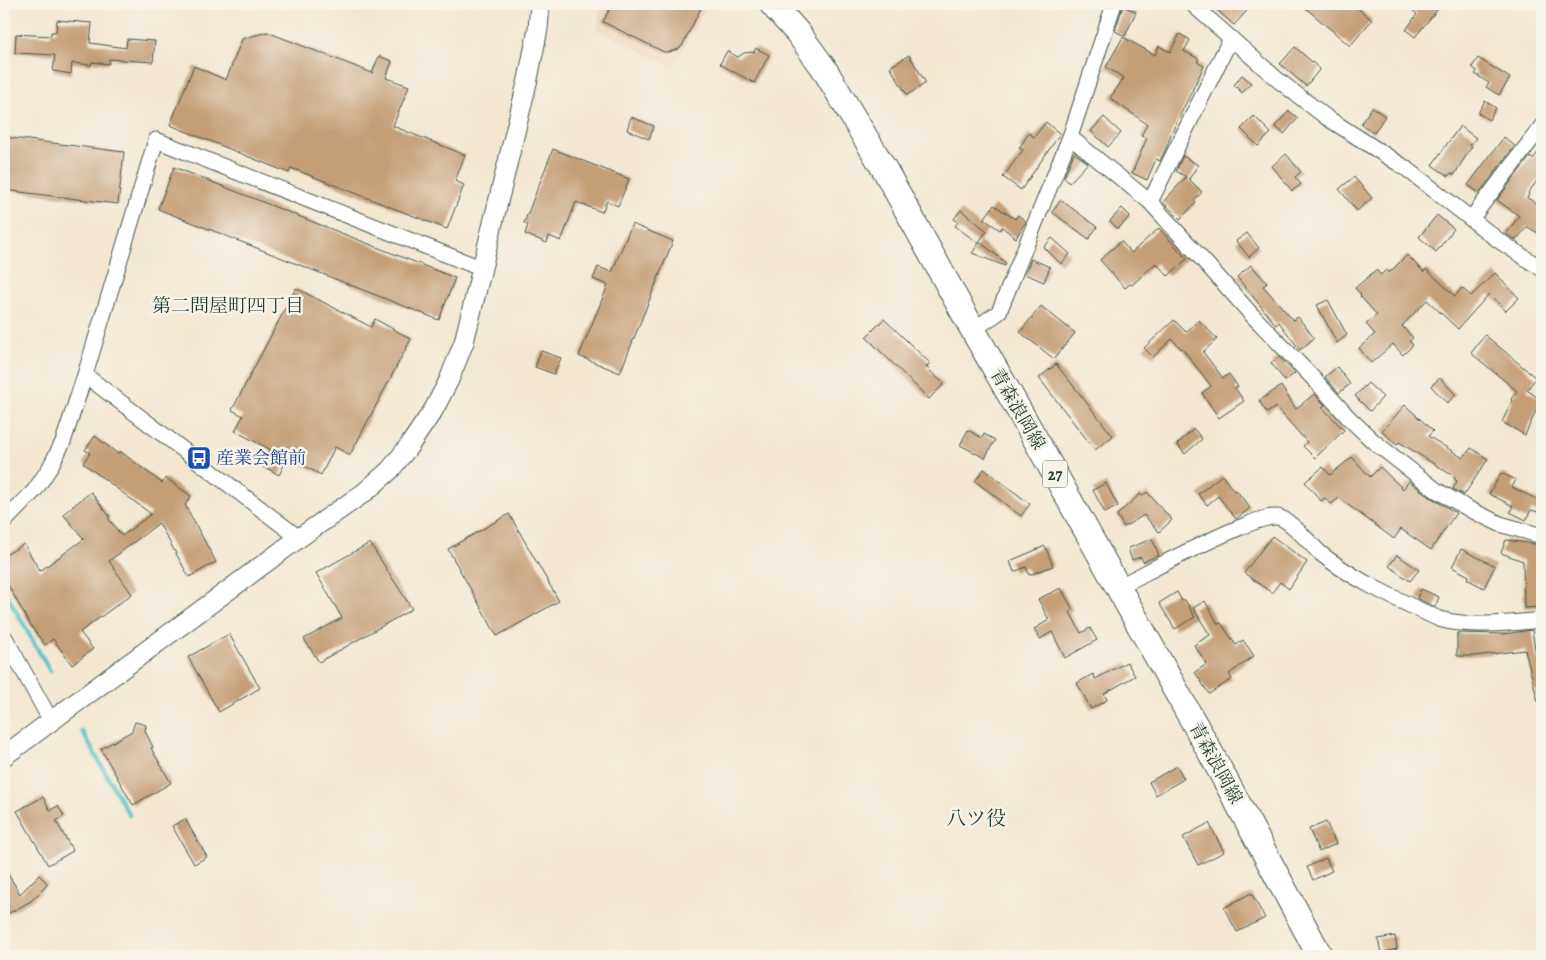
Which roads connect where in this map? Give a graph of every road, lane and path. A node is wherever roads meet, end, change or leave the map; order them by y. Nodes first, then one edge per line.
1 (540, 4) edge
2 (772, 4) edge
3 (1114, 4) edge
4 (1192, 4) edge
5 (1231, 38) junction
6 (1542, 126) edge
7 (1070, 137) junction
8 (1150, 202) junction
9 (1470, 218) junction
10 (1541, 264) edge
11 (483, 269) junction
12 (973, 330) junction
13 (85, 375) junction
14 (4, 522) edge
15 (1542, 536) edge
16 (300, 538) junction
17 (1118, 587) junction
18 (1542, 620) edge
19 (4, 636) edge
20 (51, 721) junction
21 (4, 756) edge
22 (1320, 956) edge

1 - 11 street
2 - 12 main road, 青森浪岡線 / 27
3 - 7 street
4 - 5 street
5 - 8 street
5 - 9 street
6 - 9 street
7 - 8 street
7 - 12 street
8 - 15 street
9 - 10 street
11 - 13 street
11 - 16 street
12 - 17 main road, 青森浪岡線 / 27
13 - 14 street
13 - 16 street
16 - 20 street
17 - 18 street
17 - 22 main road, 青森浪岡線 / 27
19 - 20 street
20 - 21 street

